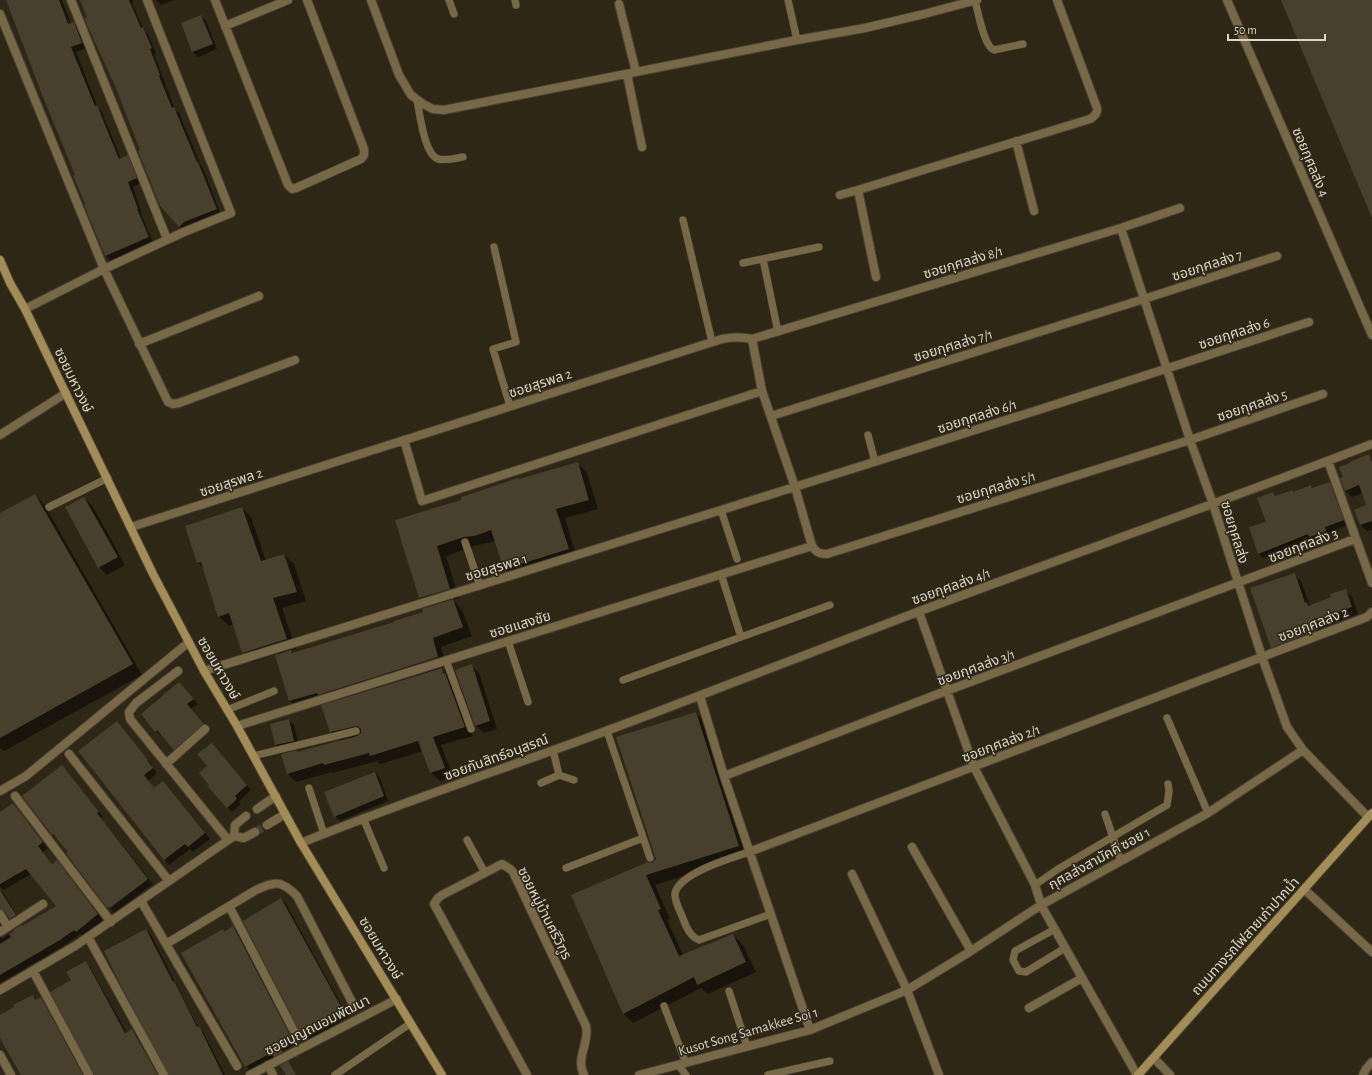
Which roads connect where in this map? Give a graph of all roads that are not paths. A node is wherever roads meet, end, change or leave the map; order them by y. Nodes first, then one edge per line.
1 (71, 0) edge
2 (147, 0) edge
3 (215, 0) edge
4 (288, 0) edge
5 (307, 0) edge
6 (371, 0) edge
7 (449, 0) edge
8 (788, 0) edge
9 (1057, 0) edge
10 (1227, 0) edge
11 (972, 1) edge
12 (619, 4) dead end
13 (0, 14) edge
14 (454, 14) dead end
15 (225, 26) junction
16 (797, 40) junction
17 (1023, 44) dead end
18 (631, 73) junction
19 (417, 100) junction
20 (1016, 142) junction
21 (642, 147) dead end
22 (463, 157) dead end
23 (858, 190) junction
24 (840, 195) dead end
25 (1180, 208) dead end
26 (1034, 211) dead end
27 (683, 220) dead end
28 (1121, 228) junction
29 (167, 239) junction
30 (494, 247) dead end
31 (819, 247) dead end
32 (1278, 256) dead end
33 (762, 259) junction
34 (0, 260) edge
35 (743, 263) dead end
36 (104, 269) junction
37 (876, 277) dead end
38 (259, 296) dead end
39 (1144, 299) junction
40 (25, 309) junction
41 (1309, 322) dead end
42 (778, 332) junction
43 (1372, 335) edge
44 (752, 339) junction
45 (712, 342) junction
46 (139, 344) junction
47 (294, 360) dead end
48 (1167, 369) junction
49 (762, 391) junction
50 (66, 393) junction
51 (1323, 394) dead end
52 (510, 406) junction
53 (771, 416) junction
54 (0, 435) edge
55 (868, 435) dead end
56 (404, 440) junction
57 (1190, 440) junction
58 (1372, 444) edge
59 (1328, 461) junction
60 (875, 462) junction
61 (108, 478) junction
62 (795, 487) junction
63 (1213, 504) junction
64 (49, 507) dead end
65 (721, 510) junction
66 (131, 527) junction
67 (1355, 539) junction
68 (465, 542) dead end
69 (812, 546) junction
70 (737, 559) dead end
71 (721, 574) junction
72 (1237, 584) junction
73 (1372, 584) edge
74 (480, 586) junction
75 (830, 605) dead end
76 (919, 612) junction
77 (1372, 612) edge
78 (741, 637) junction
79 (508, 641) junction
80 (188, 642) junction
81 (1262, 657) junction
82 (446, 660) junction
83 (178, 671) dead end
84 (204, 671) junction
85 (623, 680) dead end
86 (946, 691) junction
87 (274, 692) dead end
88 (700, 696) junction
89 (528, 702) dead end
90 (227, 710) junction
91 (1167, 718) dead end
92 (237, 726) junction
93 (205, 729) dead end
94 (471, 729) dead end
95 (356, 731) dead end
96 (607, 731) junction
97 (553, 750) junction
98 (1303, 750) junction
99 (69, 754) dead end
100 (253, 756) junction
101 (166, 764) junction
102 (974, 767) junction
103 (559, 775) junction
104 (724, 776) junction
105 (574, 780) dead end
106 (541, 783) dead end
107 (1168, 784) dead end
108 (310, 788) dead end
109 (0, 791) edge
110 (15, 796) dead end
111 (276, 796) junction
112 (257, 809) dead end
113 (1208, 813) junction
114 (285, 814) junction
115 (1105, 814) dead end
116 (1370, 815) edge
117 (246, 816) dead end
118 (364, 818) junction
119 (267, 825) tunnel mouth
120 (255, 832) tunnel mouth
121 (324, 834) junction
122 (1113, 837) junction
123 (231, 838) junction
124 (643, 838) junction
125 (468, 840) dead end
126 (301, 843) junction
127 (912, 847) dead end
128 (749, 852) junction
129 (650, 858) dead end
130 (1121, 861) junction
131 (384, 868) dead end
132 (566, 868) dead end
133 (484, 873) junction
134 (852, 874) dead end
135 (169, 881) junction
136 (1035, 885) junction
137 (1304, 889) junction
138 (141, 901) junction
139 (43, 904) dead end
140 (1041, 905) junction
141 (229, 906) junction
142 (0, 914) edge
143 (771, 914) junction
144 (111, 922) junction
145 (8, 927) junction
146 (1054, 929) junction
147 (0, 932) edge
148 (88, 937) junction
149 (166, 944) junction
150 (1066, 948) junction
151 (970, 951) junction
152 (1372, 952) edge
153 (33, 971) junction
154 (1082, 978) junction
155 (0, 990) edge
156 (907, 990) junction
157 (729, 991) dead end
158 (397, 999) junction
159 (353, 1004) dead end
160 (664, 1006) dead end
161 (1029, 1008) dead end
162 (411, 1023) junction
163 (810, 1030) junction
164 (297, 1037) dead end
165 (747, 1046) junction
166 (0, 1055) edge
167 (1154, 1058) junction
168 (830, 1061) dead end
169 (1372, 1062) edge
170 (682, 1064) junction
171 (268, 1065) junction
172 (237, 1066) dead end
173 (11, 1075) edge
174 (89, 1075) edge
175 (164, 1075) edge
176 (250, 1075) edge
177 (273, 1075) edge
178 (335, 1075) edge
179 (442, 1075) edge
180 (527, 1075) edge
181 (584, 1075) edge
182 (639, 1075) edge
183 (686, 1075) edge
184 (768, 1075) edge
185 (939, 1075) edge
186 (1138, 1075) edge
187 (1170, 1075) edge
188 (1363, 1075) edge

1 - 29 street
2 - 29 street
3 - 15 street
4 - 15 street
5 - 15 street
6 - 19 street
7 - 14 lane
8 - 16 lane
9 - 20 street
10 - 43 street, ซอยกุศลส่ง 4
11 - 16 street
11 - 17 lane
12 - 18 street
13 - 36 street
16 - 18 street
18 - 19 street
18 - 21 street
19 - 22 lane
20 - 23 street
20 - 26 street
23 - 24 street
23 - 37 street
25 - 28 street, ซอยกุศลส่ง 8/1
27 - 45 lane
28 - 39 street, ซอยกุศลส่ง
28 - 42 street, ซอยกุศลส่ง 8/1
29 - 36 street
30 - 52 lane
31 - 33 lane
32 - 39 street, ซอยกุศลส่ง 7
33 - 35 lane
33 - 42 lane
34 - 40 street, ซอยมหาวงษ์
36 - 40 street
36 - 46 street
38 - 46 street
39 - 48 street, ซอยกุศลส่ง
39 - 53 street, ซอยกุศลส่ง 7/1
40 - 50 street, ซอยมหาวงษ์
41 - 48 street, ซอยกุศลส่ง 6
42 - 44 street, ซอยกุศลส่ง 8/1
44 - 45 street, ซอยสุรพล 2
44 - 49 street
45 - 52 street, ซอยสุรพล 2
46 - 47 street
48 - 57 street, ซอยกุศลส่ง
48 - 60 street, ซอยกุศลส่ง 6/1
49 - 53 street
49 - 56 street
50 - 54 street
50 - 61 street, ซอยมหาวงษ์
51 - 57 street, ซอยกุศลส่ง 5
52 - 56 street, ซอยสุรพล 2
53 - 62 street
55 - 60 lane
56 - 66 street, ซอยสุรพล 2
57 - 63 street, ซอยกุศลส่ง
57 - 69 street, ซอยกุศลส่ง 5/1
58 - 59 street
59 - 63 street
59 - 67 street
60 - 62 street, ซอยกุศลส่ง 6/1
61 - 64 lane
61 - 66 street, ซอยมหาวงษ์
62 - 65 street, ซอยสุรพล 1
62 - 69 street
63 - 72 street, ซอยกุศลส่ง
63 - 76 street, ซอยกุศลส่ง 4/1
65 - 70 lane
65 - 74 street, ซอยสุรพล 1
66 - 80 street, ซอยมหาวงษ์
67 - 72 street, ซอยกุศลส่ง 3
67 - 73 street
68 - 74 lane
69 - 71 street, ซอยแสงชัย
71 - 78 lane
71 - 79 street, ซอยแสงชัย
72 - 81 street, ซอยกุศลส่ง
72 - 86 street, ซอยกุศลส่ง 3/1
74 - 84 street, ซอยสุรพล 1
75 - 78 lane
76 - 86 street
76 - 88 street, ซอยกุศลส่ง 4/1
77 - 81 street, ซอยกุศลส่ง 2
78 - 85 lane
79 - 82 street, ซอยแสงชัย
79 - 89 lane
80 - 84 street, ซอยมหาวงษ์
80 - 109 street
81 - 98 street, ซอยกุศลส่ง
81 - 102 street, ซอยกุศลส่ง 2/1
82 - 92 street, ซอยแสงชัย
82 - 94 lane
83 - 101 street
84 - 90 street, ซอยมหาวงษ์
86 - 102 street
86 - 104 street, ซอยกุศลส่ง 3/1
87 - 90 lane
88 - 96 street, ซอยกันสิทธ์อนุสรณ์
88 - 104 street
90 - 92 street, ซอยมหาวงษ์
91 - 113 lane
92 - 100 street, ซอยมหาวงษ์
93 - 101 street
95 - 100 lane
96 - 97 street, ซอยกันสิทธ์อนุสรณ์
96 - 124 lane
97 - 103 lane
97 - 118 street, ซอยกันสิทธ์อนุสรณ์
98 - 113 street, กุศลส่งสามัคคี ซอย 1
98 - 116 street, ซอยกุศลส่ง
99 - 135 street
100 - 111 street, ซอยมหาวงษ์
101 - 123 street
102 - 128 street, ซอยกุศลส่ง 2/1
102 - 136 street
103 - 105 lane
103 - 106 lane
104 - 128 street
107 - 122 lane
108 - 121 lane
110 - 144 street
111 - 112 street
111 - 114 street, ซอยมหาวงษ์
113 - 130 street, กุศลส่งสามัคคี ซอย 1
114 - 119 street
114 - 126 street, ซอยมหาวงษ์
115 - 122 lane
116 - 137 street, ถนนทางรถไฟสายเก่าปากน้ำ
117 - 123 street
118 - 121 street, ซอยกันสิทธ์อนุสรณ์
118 - 131 lane
120 - 123 street
121 - 126 street, ซอยกันสิทธ์อนุสรณ์
122 - 130 lane
122 - 136 lane
123 - 135 street
124 - 129 lane
124 - 132 lane
125 - 133 lane
126 - 158 street, ซอยมหาวงษ์
127 - 151 street
128 - 143 street
128 - 143 lane
130 - 140 street, กุศลส่งสามัคคี ซอย 1
133 - 180 street, ซอยหมู่บ้านศรีวิฑูร
133 - 181 street, ซอยหมู่บ้านศรีวิฑูร
134 - 156 street
135 - 138 street
136 - 140 street
137 - 152 street
137 - 167 street, ถนนทางรถไฟสายเก่าปากน้ำ
138 - 144 street
138 - 149 street
139 - 145 street
140 - 146 street
140 - 151 street, กุศลส่งสามัคคี ซอย 1
141 - 149 street
141 - 159 street
141 - 164 street
142 - 145 street
143 - 163 street
144 - 148 street
145 - 147 street
146 - 150 street
146 - 150 lane
148 - 153 street
148 - 175 street
149 - 172 street
150 - 154 street
151 - 156 street, กุศลส่งสามัคคี ซอย 1
153 - 155 street
153 - 174 street
154 - 161 street
154 - 186 street
156 - 163 street, Kusot Song Samakkee Soi 1
156 - 185 street
157 - 165 lane
158 - 162 street, ซอยมหาวงษ์
158 - 171 street, ซอยบุญถนอมพัฒนา
160 - 170 lane
162 - 178 lane
162 - 179 street, ซอยมหาวงษ์
163 - 165 street, Kusot Song Samakkee Soi 1
165 - 170 street, Kusot Song Samakkee Soi 1
166 - 173 street
167 - 186 street, ถนนทางรถไฟสายเก่าปากน้ำ
167 - 187 street
168 - 184 lane
169 - 188 street
170 - 182 street, Kusot Song Samakkee Soi 1
170 - 183 lane
171 - 176 street, ซอยบุญถนอมพัฒนา
171 - 177 street

